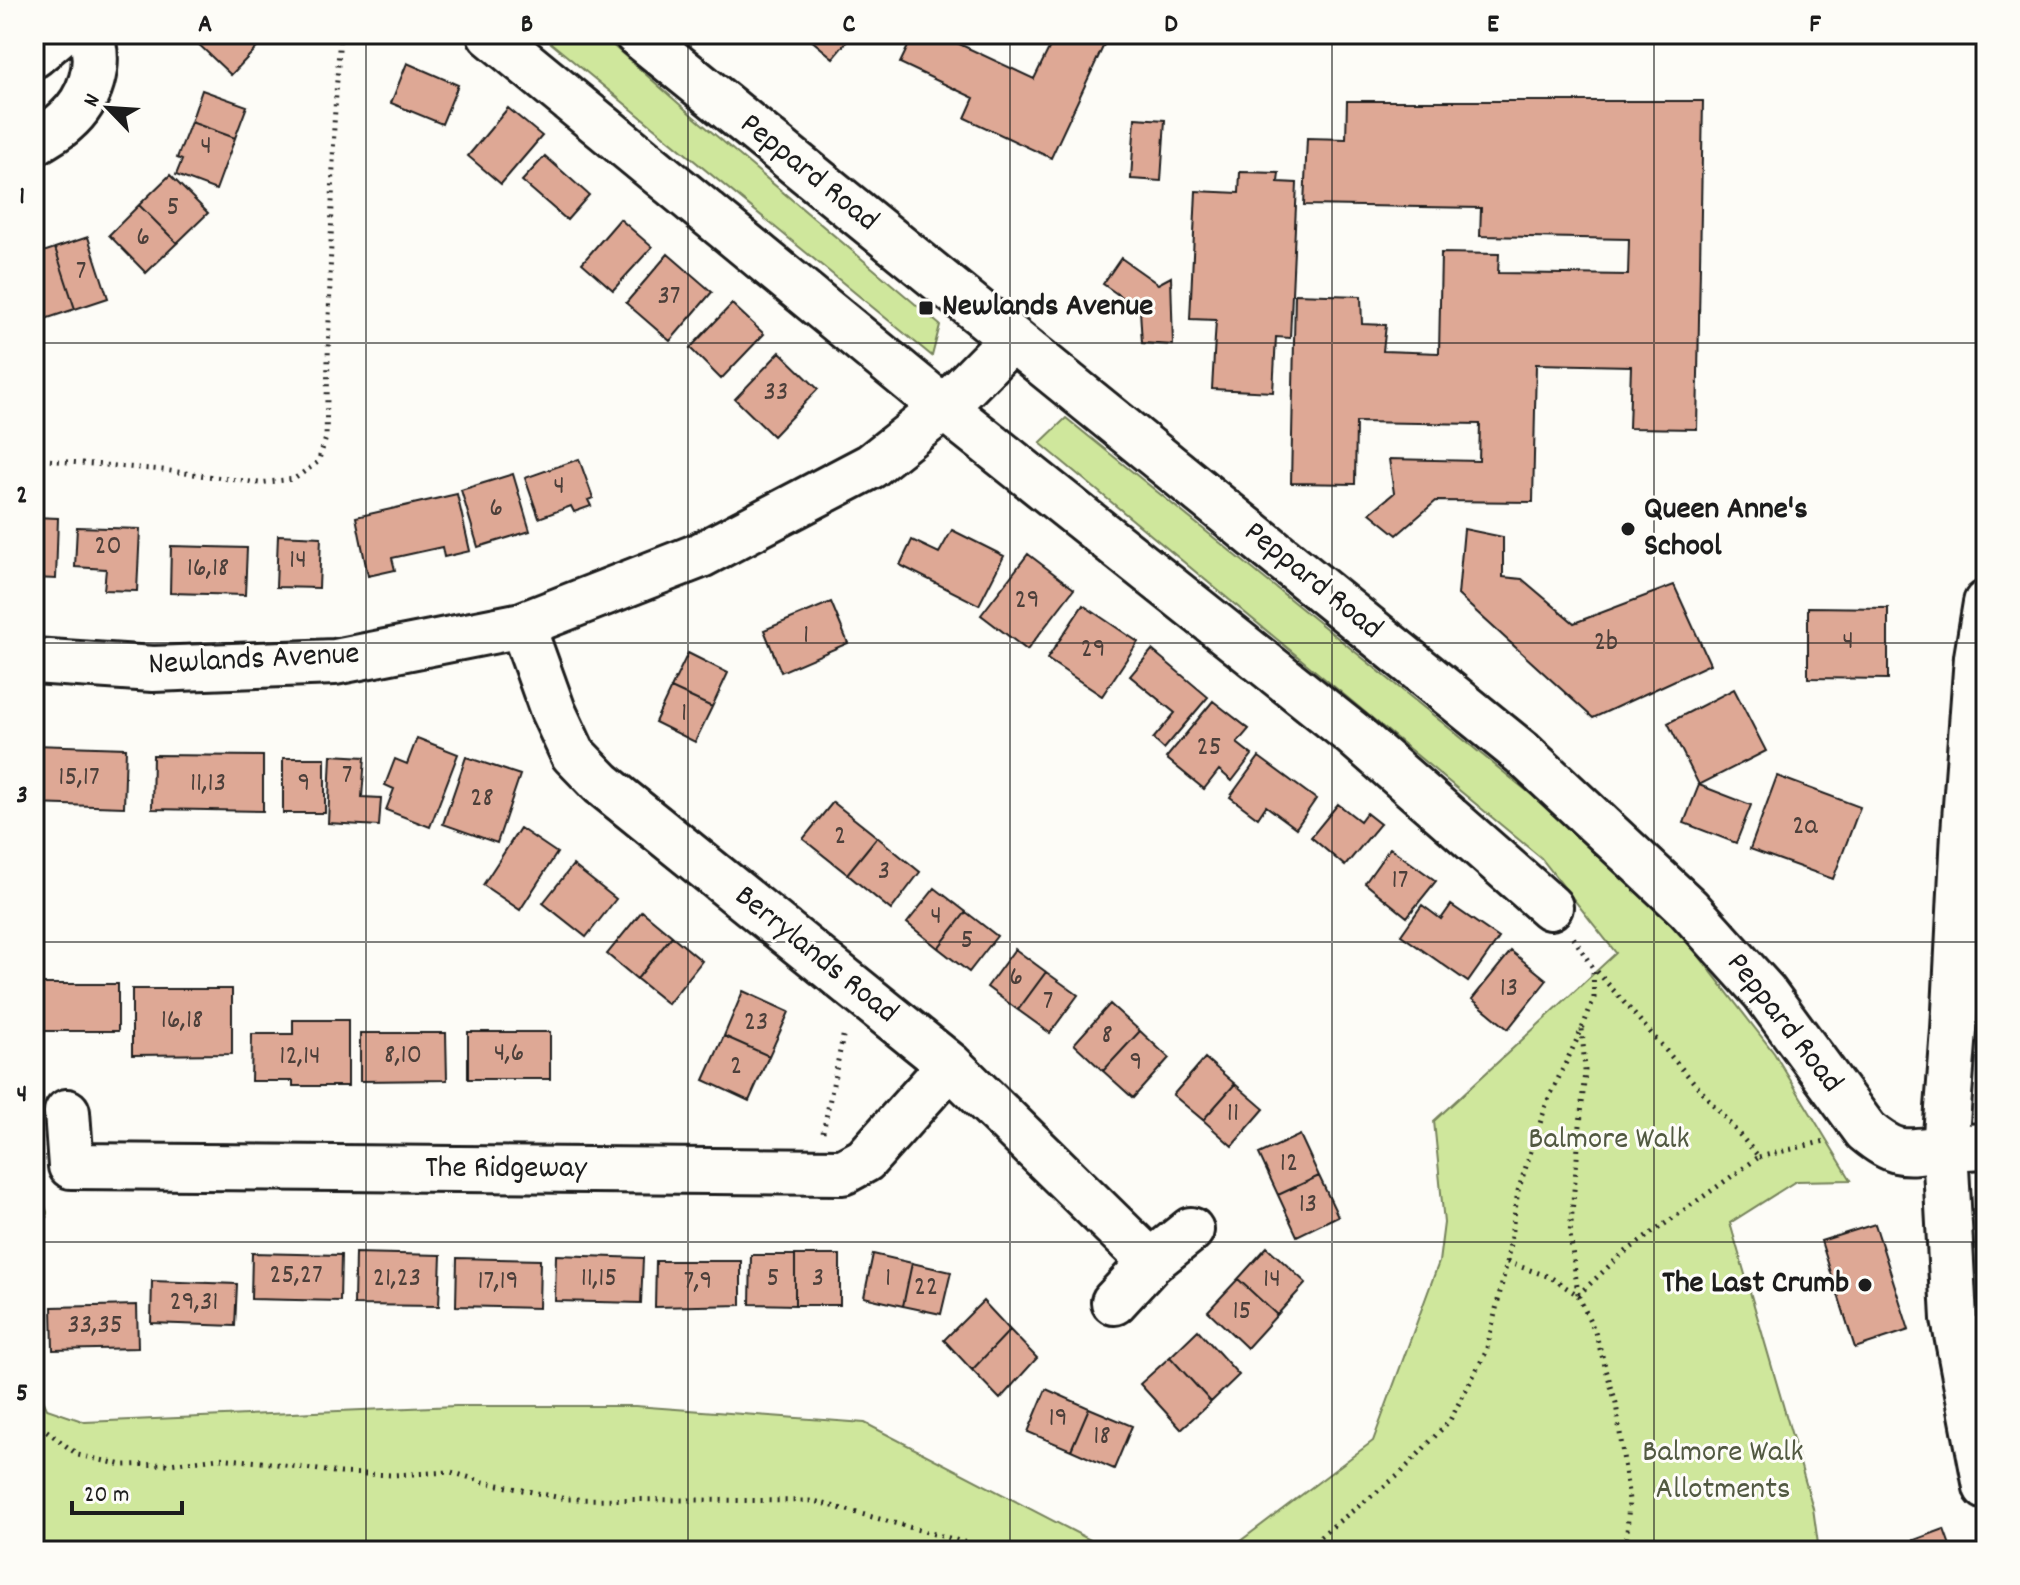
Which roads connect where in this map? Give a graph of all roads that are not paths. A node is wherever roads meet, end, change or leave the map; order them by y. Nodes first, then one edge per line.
1 (59, 34) edge
2 (90, 34) edge
3 (490, 34) edge
4 (637, 34) edge
5 (34, 55) edge
6 (34, 143) edge
7 (1011, 340) junction
8 (944, 408) junction
9 (1986, 603) edge
10 (522, 625) junction
11 (1982, 658) edge
12 (34, 661) edge
13 (1973, 892) edge
14 (1550, 907) road end
15 (950, 1065) junction
16 (67, 1112) dead end
17 (1966, 1147) edge
18 (1191, 1230) dead end
19 (1151, 1262) junction
20 (1114, 1302) dead end
21 (1986, 1487) edge

1 - 5 street
2 - 6 street
3 - 8 street
4 - 7 street, Peppard Road
7 - 8 street, Newlands Avenue
7 - 17 street, Peppard Road
8 - 10 street, Newlands Avenue
8 - 14 street
9 - 11 street
10 - 12 street, Newlands Avenue
10 - 15 street, Berrylands Road
11 - 13 street
13 - 17 street
15 - 16 street, The Ridgeway
15 - 19 street, Berrylands Road
17 - 21 street
18 - 19 street
19 - 20 street

